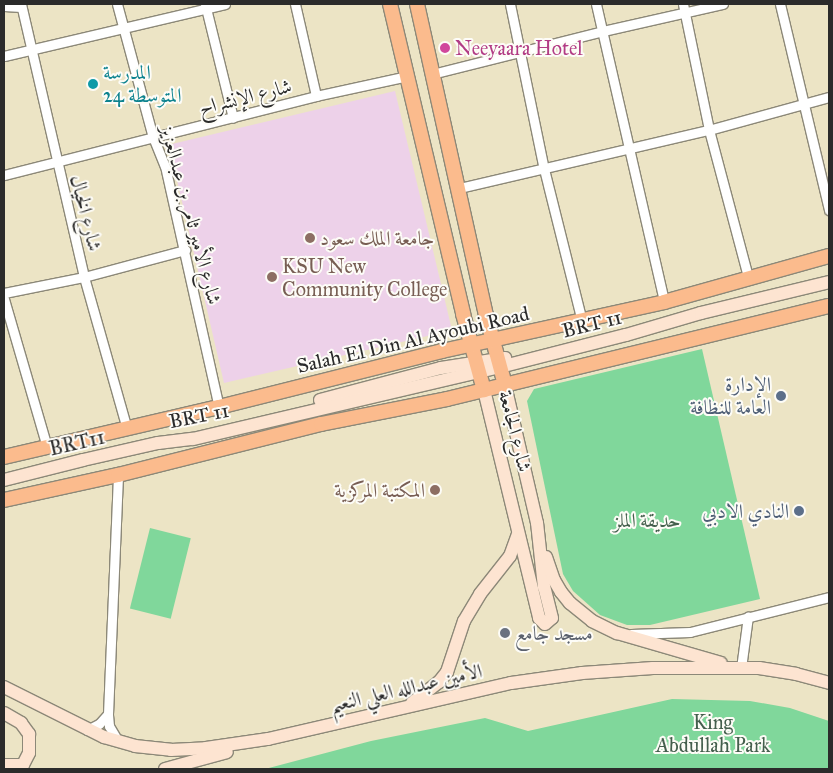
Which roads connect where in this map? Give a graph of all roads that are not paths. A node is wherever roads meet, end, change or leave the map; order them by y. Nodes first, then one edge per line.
1 (117, 4) edge
2 (225, 4) edge
3 (295, 4) edge
4 (390, 4) edge
5 (411, 4) edge
6 (417, 4) edge
7 (510, 4) edge
8 (596, 4) edge
9 (723, 4) edge
10 (780, 4) edge
11 (21, 5) edge
12 (4, 6) edge
13 (205, 6) edge
14 (684, 7) edge
15 (421, 21) junction
16 (123, 29) junction
17 (603, 30) junction
18 (32, 50) junction
19 (521, 52) junction
20 (4, 56) edge
21 (432, 74) junction
22 (408, 76) junction
23 (316, 96) junction
24 (829, 97) edge
25 (804, 102) junction
26 (233, 118) junction
27 (709, 130) junction
28 (153, 137) junction
29 (628, 148) junction
30 (56, 163) junction
31 (544, 169) junction
32 (4, 175) edge
33 (458, 188) junction
34 (829, 210) edge
35 (185, 250) junction
36 (829, 256) edge
37 (84, 277) junction
38 (749, 280) junction
39 (829, 282) edge
40 (4, 293) edge
41 (4, 299) edge
42 (664, 302) junction
43 (829, 306) edge
44 (582, 321) junction
45 (493, 340) junction
46 (472, 346) junction
47 (499, 363) junction
48 (478, 367) junction
49 (505, 386) junction
50 (484, 390) junction
51 (219, 407) junction
52 (127, 429) junction
53 (158, 443) joint
54 (47, 447) junction
55 (4, 457) edge
56 (118, 475) junction
57 (4, 480) edge
58 (4, 500) edge
59 (518, 531) junction
60 (539, 533) junction
61 (829, 598) edge
62 (748, 616) junction
63 (617, 633) junction
64 (738, 668) junction
65 (829, 683) edge
66 (4, 687) edge
67 (409, 706) junction
68 (4, 713) edge
69 (108, 714) junction
70 (87, 730) junction
71 (268, 739) junction
72 (118, 741) junction
73 (4, 765) edge
74 (22, 767) edge
75 (165, 769) edge

1 - 16 street, شارع الأمير ثامر بن عبدالعزيز
2 - 13 street
3 - 23 street
4 - 22 main road, شارع الجامعة
5 - 15 main road
6 - 15 main road
7 - 19 street
8 - 17 street
9 - 14 street
10 - 25 street
11 - 12 street
11 - 18 street, شارع الخيال
13 - 16 street
13 - 26 street
14 - 17 street
14 - 27 street
15 - 21 main road
16 - 18 street
16 - 28 street, شارع الأمير ثامر بن عبدالعزيز
17 - 19 street
17 - 29 street
18 - 20 street
18 - 30 street, شارع الخيال
19 - 21 street
19 - 31 street
21 - 33 main road
22 - 23 street, شارع الإنشراح
22 - 46 main road, شارع الجامعة
23 - 26 street, شارع الإنشراح
24 - 25 street
25 - 27 street
25 - 34 street
26 - 28 street, شارع الإنشراح
27 - 29 street
27 - 38 street
28 - 30 street, شارع الإنشراح
28 - 35 street, شارع الأمير ثامر بن عبدالعزيز
29 - 31 street
29 - 42 street
30 - 32 street, شارع الإنشراح
30 - 37 street, شارع الخيال
31 - 33 street
31 - 44 street
33 - 45 main road
35 - 37 street
35 - 51 street, شارع الأمير ثامر بن عبدالعزيز
36 - 38 main road, Salah El Din Al Ayoubi Road
37 - 40 street
37 - 52 street, شارع الخيال
38 - 42 main road, Salah El Din Al Ayoubi Road
39 - 47 main road, BRT 11
41 - 54 street
42 - 44 main road, Salah El Din Al Ayoubi Road
43 - 49 main road
44 - 45 main road, Salah El Din Al Ayoubi Road
45 - 46 main road, Salah El Din Al Ayoubi Road
45 - 47 main road
46 - 48 main road, شارع الجامعة
46 - 51 main road, Salah El Din Al Ayoubi Road
47 - 48 main road, BRT 11
47 - 49 main road
48 - 50 main road, شارع الجامعة
48 - 53 main road, BRT 11
49 - 50 main road
49 - 60 main road, شارع الجامعة
50 - 56 main road
50 - 59 main road, شارع الجامعة
51 - 52 main road, Salah El Din Al Ayoubi Road
52 - 54 main road, Salah El Din Al Ayoubi Road
53 - 57 main road, BRT11
54 - 55 main road, Salah El Din Al Ayoubi Road
56 - 58 main road
56 - 69 street
59 - 60 main road, شارع الجامعة
59 - 67 main road
60 - 63 main road
61 - 62 street
62 - 63 street
62 - 64 street
63 - 64 main road
64 - 65 main road, الأمين عبدالله العلي النعيم
64 - 67 main road, الأمين عبدالله العلي النعيم
66 - 70 main road, الأمين عبدالله العلي النعيم
67 - 71 main road, الأمين عبدالله العلي النعيم
68 - 74 main road
69 - 70 street
69 - 72 street
70 - 72 main road, الأمين عبدالله العلي النعيم
71 - 72 main road, الأمين عبدالله العلي النعيم
71 - 75 main road
73 - 74 main road

